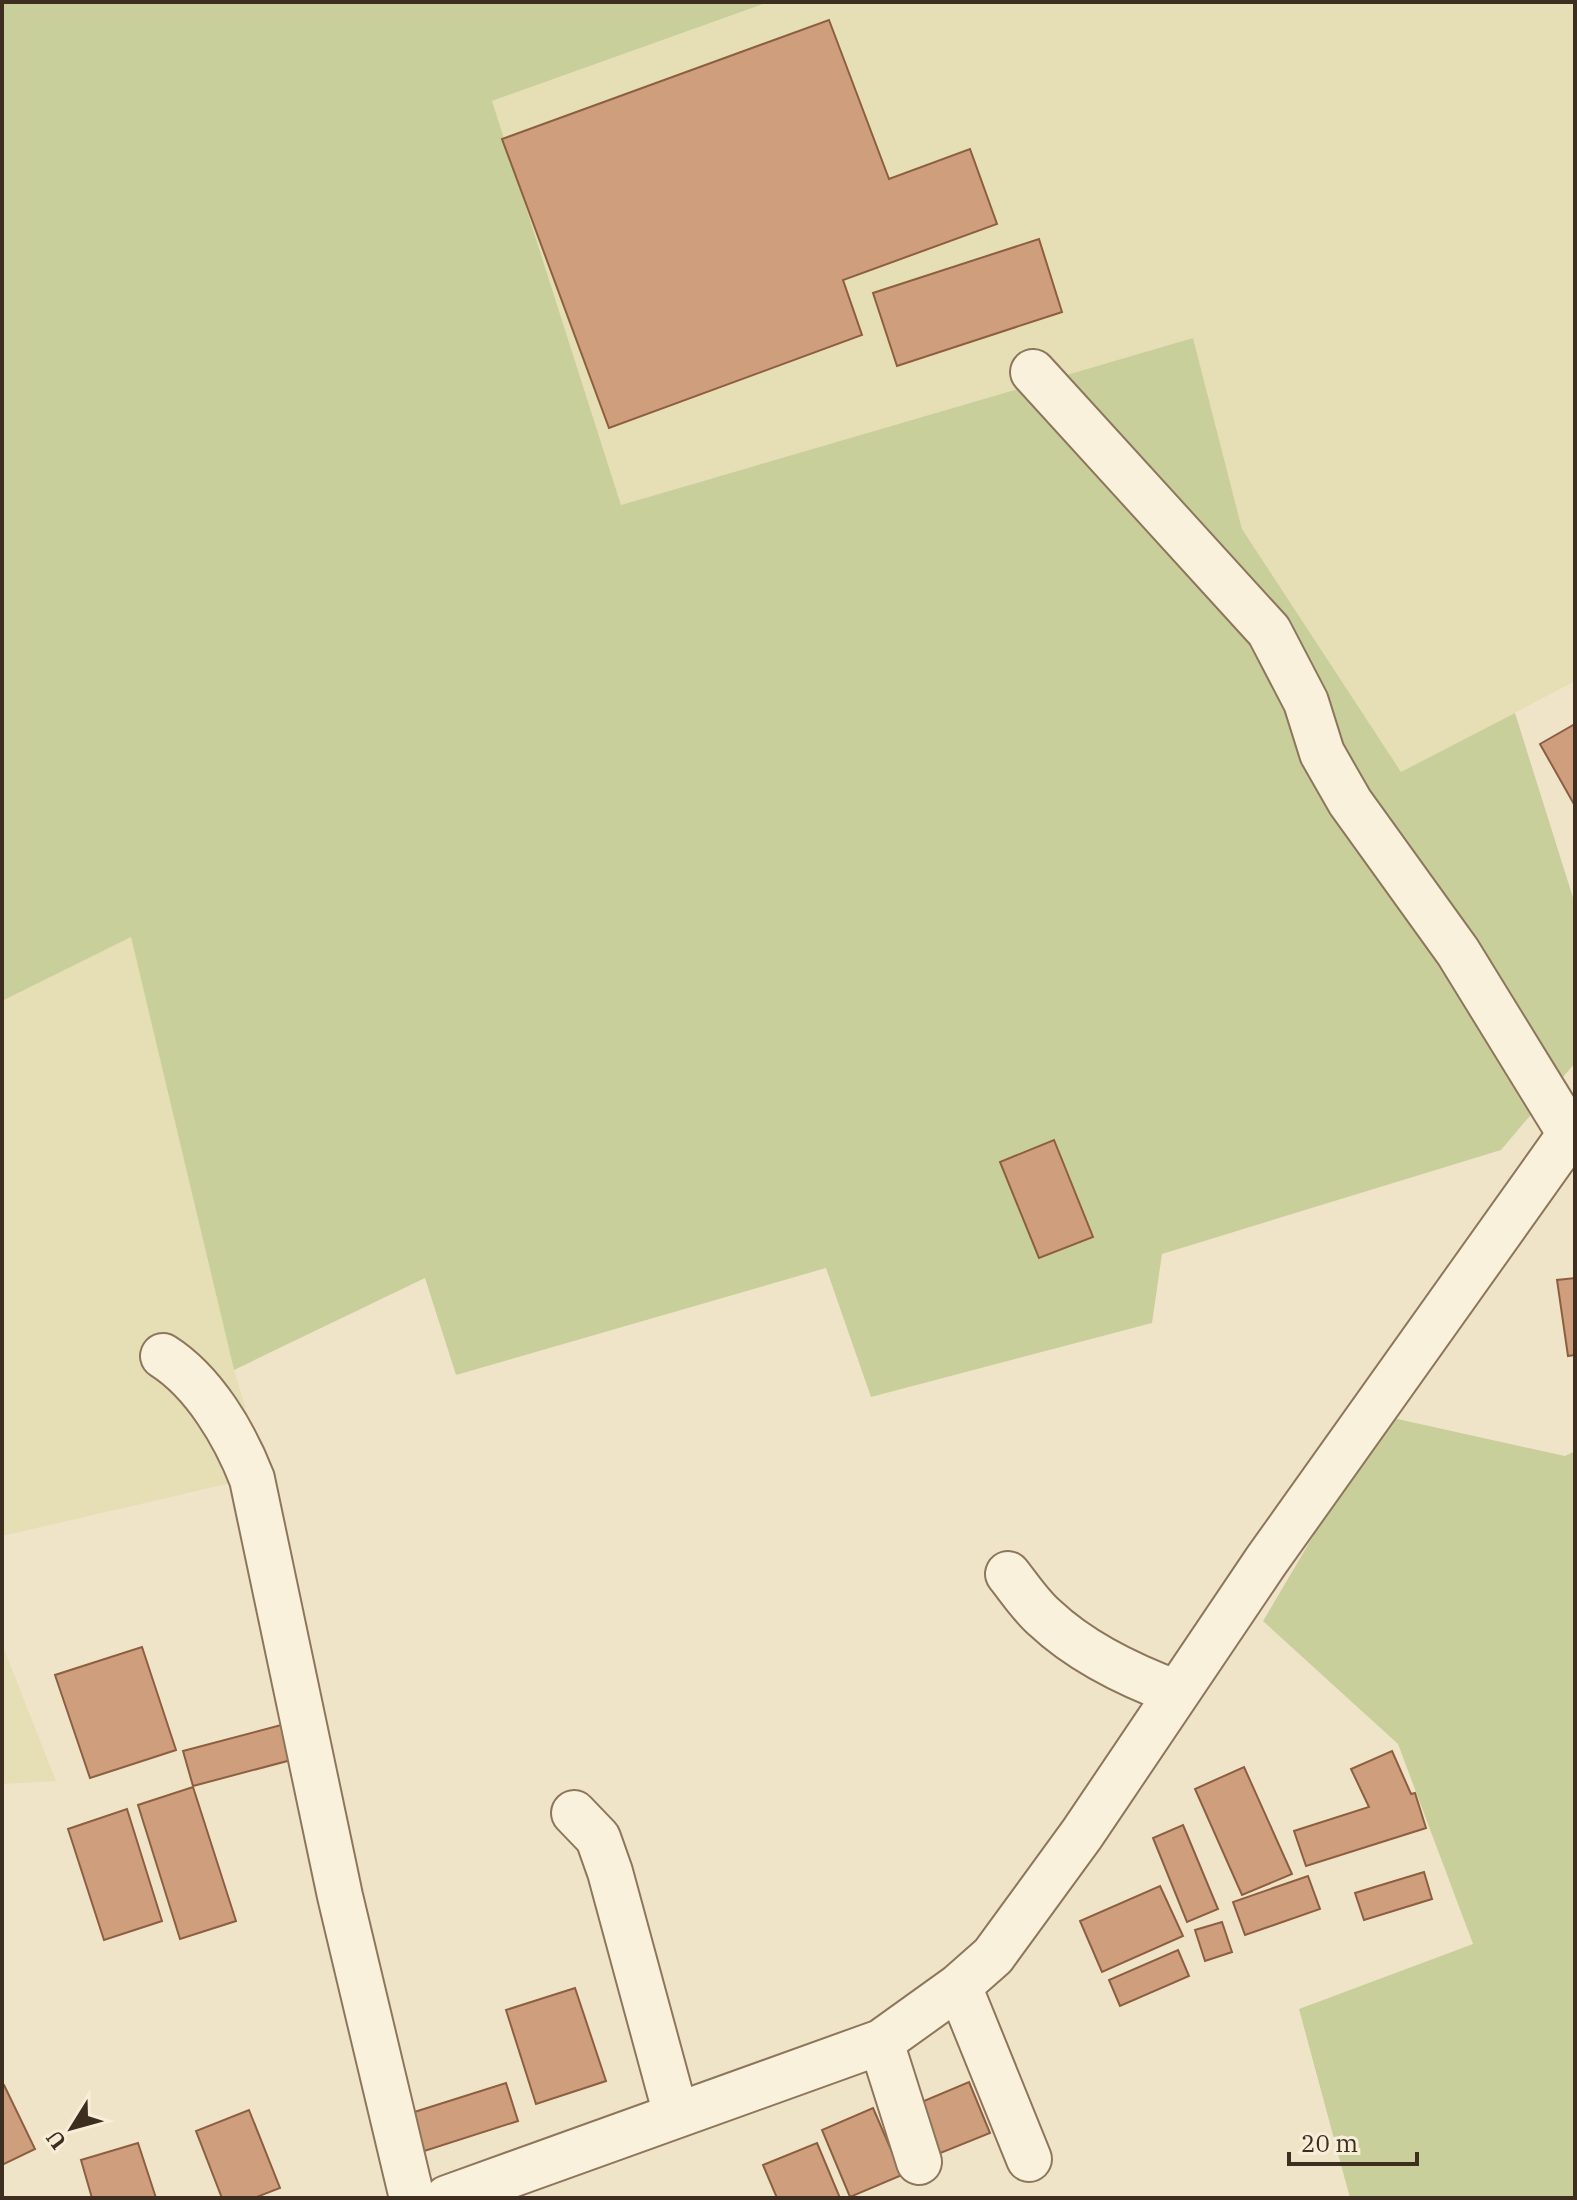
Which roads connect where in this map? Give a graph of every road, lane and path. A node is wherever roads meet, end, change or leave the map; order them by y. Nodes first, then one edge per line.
1 (1033, 372) dead end
2 (1573, 1131) edge
3 (163, 1356) dead end
4 (1008, 1574) dead end
5 (1177, 1693) junction
6 (574, 1813) dead end
7 (959, 1986) junction
8 (881, 2042) junction
9 (676, 2115) junction
10 (1029, 2159) dead end
11 (919, 2162) dead end
12 (412, 2198) edge
13 (447, 2198) edge

1 - 2 street
2 - 5 street
3 - 12 street
4 - 5 street
5 - 7 street
6 - 9 street
7 - 8 street
7 - 10 street
8 - 9 street
8 - 11 street
9 - 13 street

